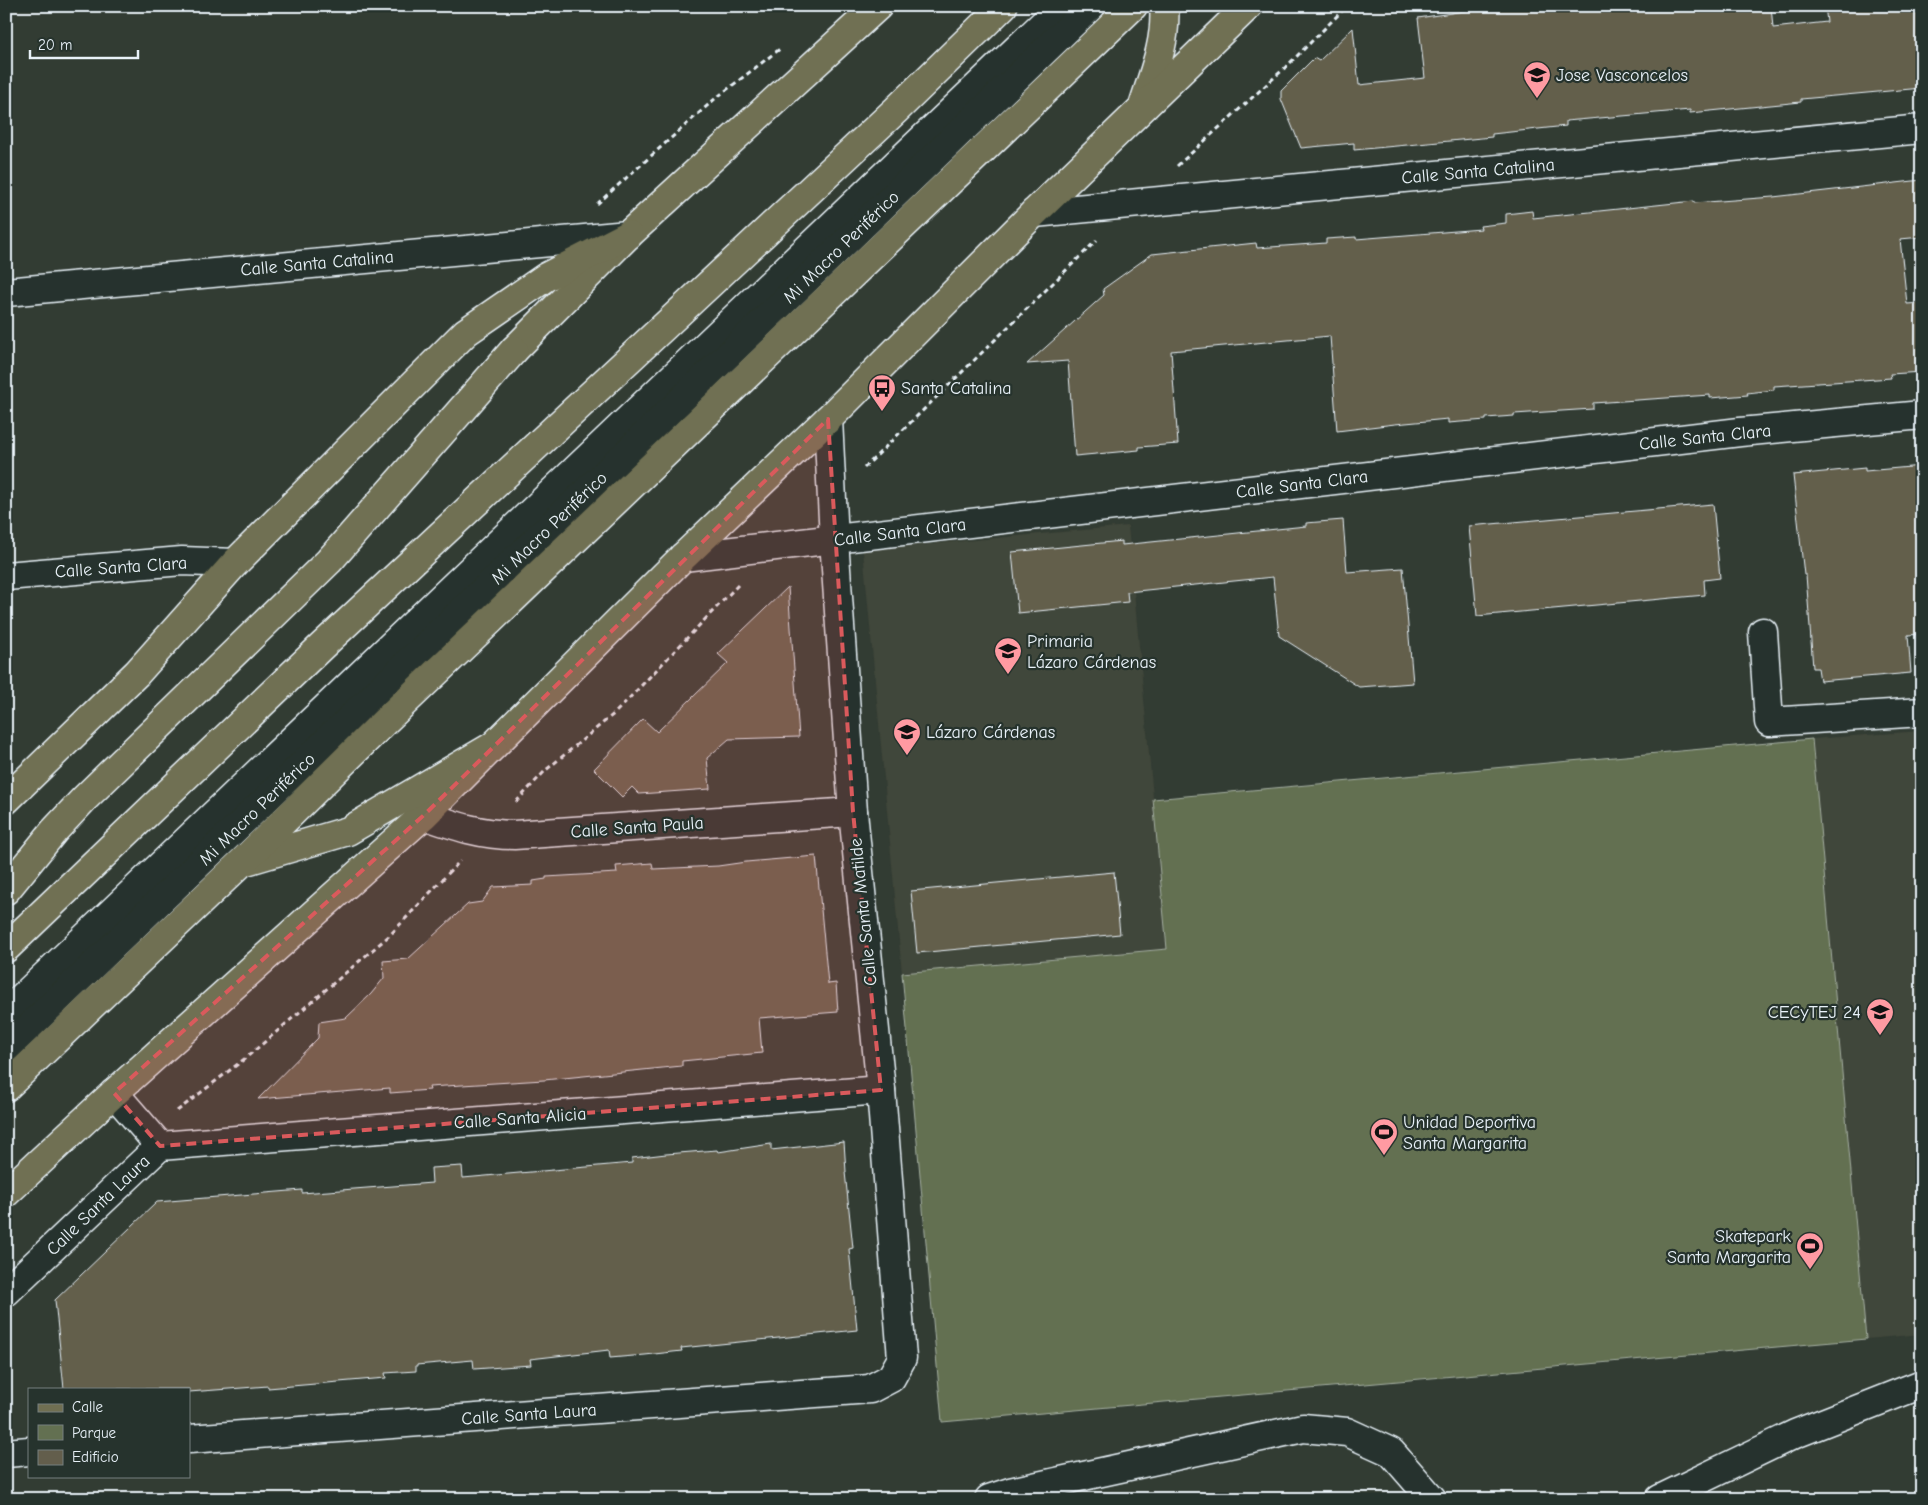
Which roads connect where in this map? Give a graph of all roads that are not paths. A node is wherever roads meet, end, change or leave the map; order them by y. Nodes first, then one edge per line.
1 (878, 6) edge
2 (1003, 6) edge
3 (1062, 6) edge
4 (1091, 6) edge
5 (1133, 6) edge
6 (1164, 6) edge
7 (1248, 6) edge
8 (1142, 107) junction
9 (1922, 129) edge
10 (1034, 213) junction
11 (628, 235) junction
12 (6, 292) edge
13 (1922, 415) edge
14 (828, 419) junction
15 (834, 540) junction
16 (683, 557) junction
17 (235, 564) junction
18 (6, 576) edge
19 (1763, 632) dead end
20 (1922, 712) edge
21 (493, 746) junction
22 (6, 800) edge
23 (853, 812) junction
24 (424, 815) junction
25 (242, 862) junction
26 (6, 890) edge
27 (6, 948) edge
28 (6, 1013) edge
29 (6, 1049) edge
30 (6, 1087) edge
31 (881, 1090) junction
32 (114, 1093) junction
33 (156, 1142) junction
34 (6, 1193) edge
35 (6, 1292) edge
36 (1922, 1384) edge
37 (870, 1389) joint
38 (190, 1439) edge
39 (28, 1451) edge
40 (6, 1453) edge
41 (989, 1499) edge
42 (1432, 1499) edge
43 (1660, 1499) edge

1 - 11 main road
2 - 27 main road
3 - 28 street, Mi Macro Periférico
4 - 29 street, Mi Macro Periférico
5 - 25 main road
6 - 8 main road
7 - 8 main road
8 - 10 main road
9 - 10 street, Calle Santa Catalina
10 - 14 main road
11 - 12 street, Calle Santa Catalina
11 - 17 main road
11 - 26 main road
13 - 15 street, Calle Santa Clara
14 - 15 street, Calle Santa Matilde
14 - 16 main road
15 - 16 street, Calle Santa Clara
15 - 23 street, Calle Santa Matilde
16 - 21 main road
17 - 18 street, Calle Santa Clara
17 - 22 main road
19 - 20 street
21 - 24 main road
21 - 25 main road
23 - 24 street, Calle Santa Paula
23 - 31 street, Calle Santa Matilde
24 - 32 main road
25 - 30 main road
31 - 33 street, Calle Santa Alicia
31 - 37 street, Calle Santa Matilde
32 - 33 street, Calle Santa Laura
32 - 34 main road
33 - 35 street, Calle Santa Laura
36 - 43 street
37 - 38 street, Calle Santa Laura
39 - 40 street
41 - 42 street

